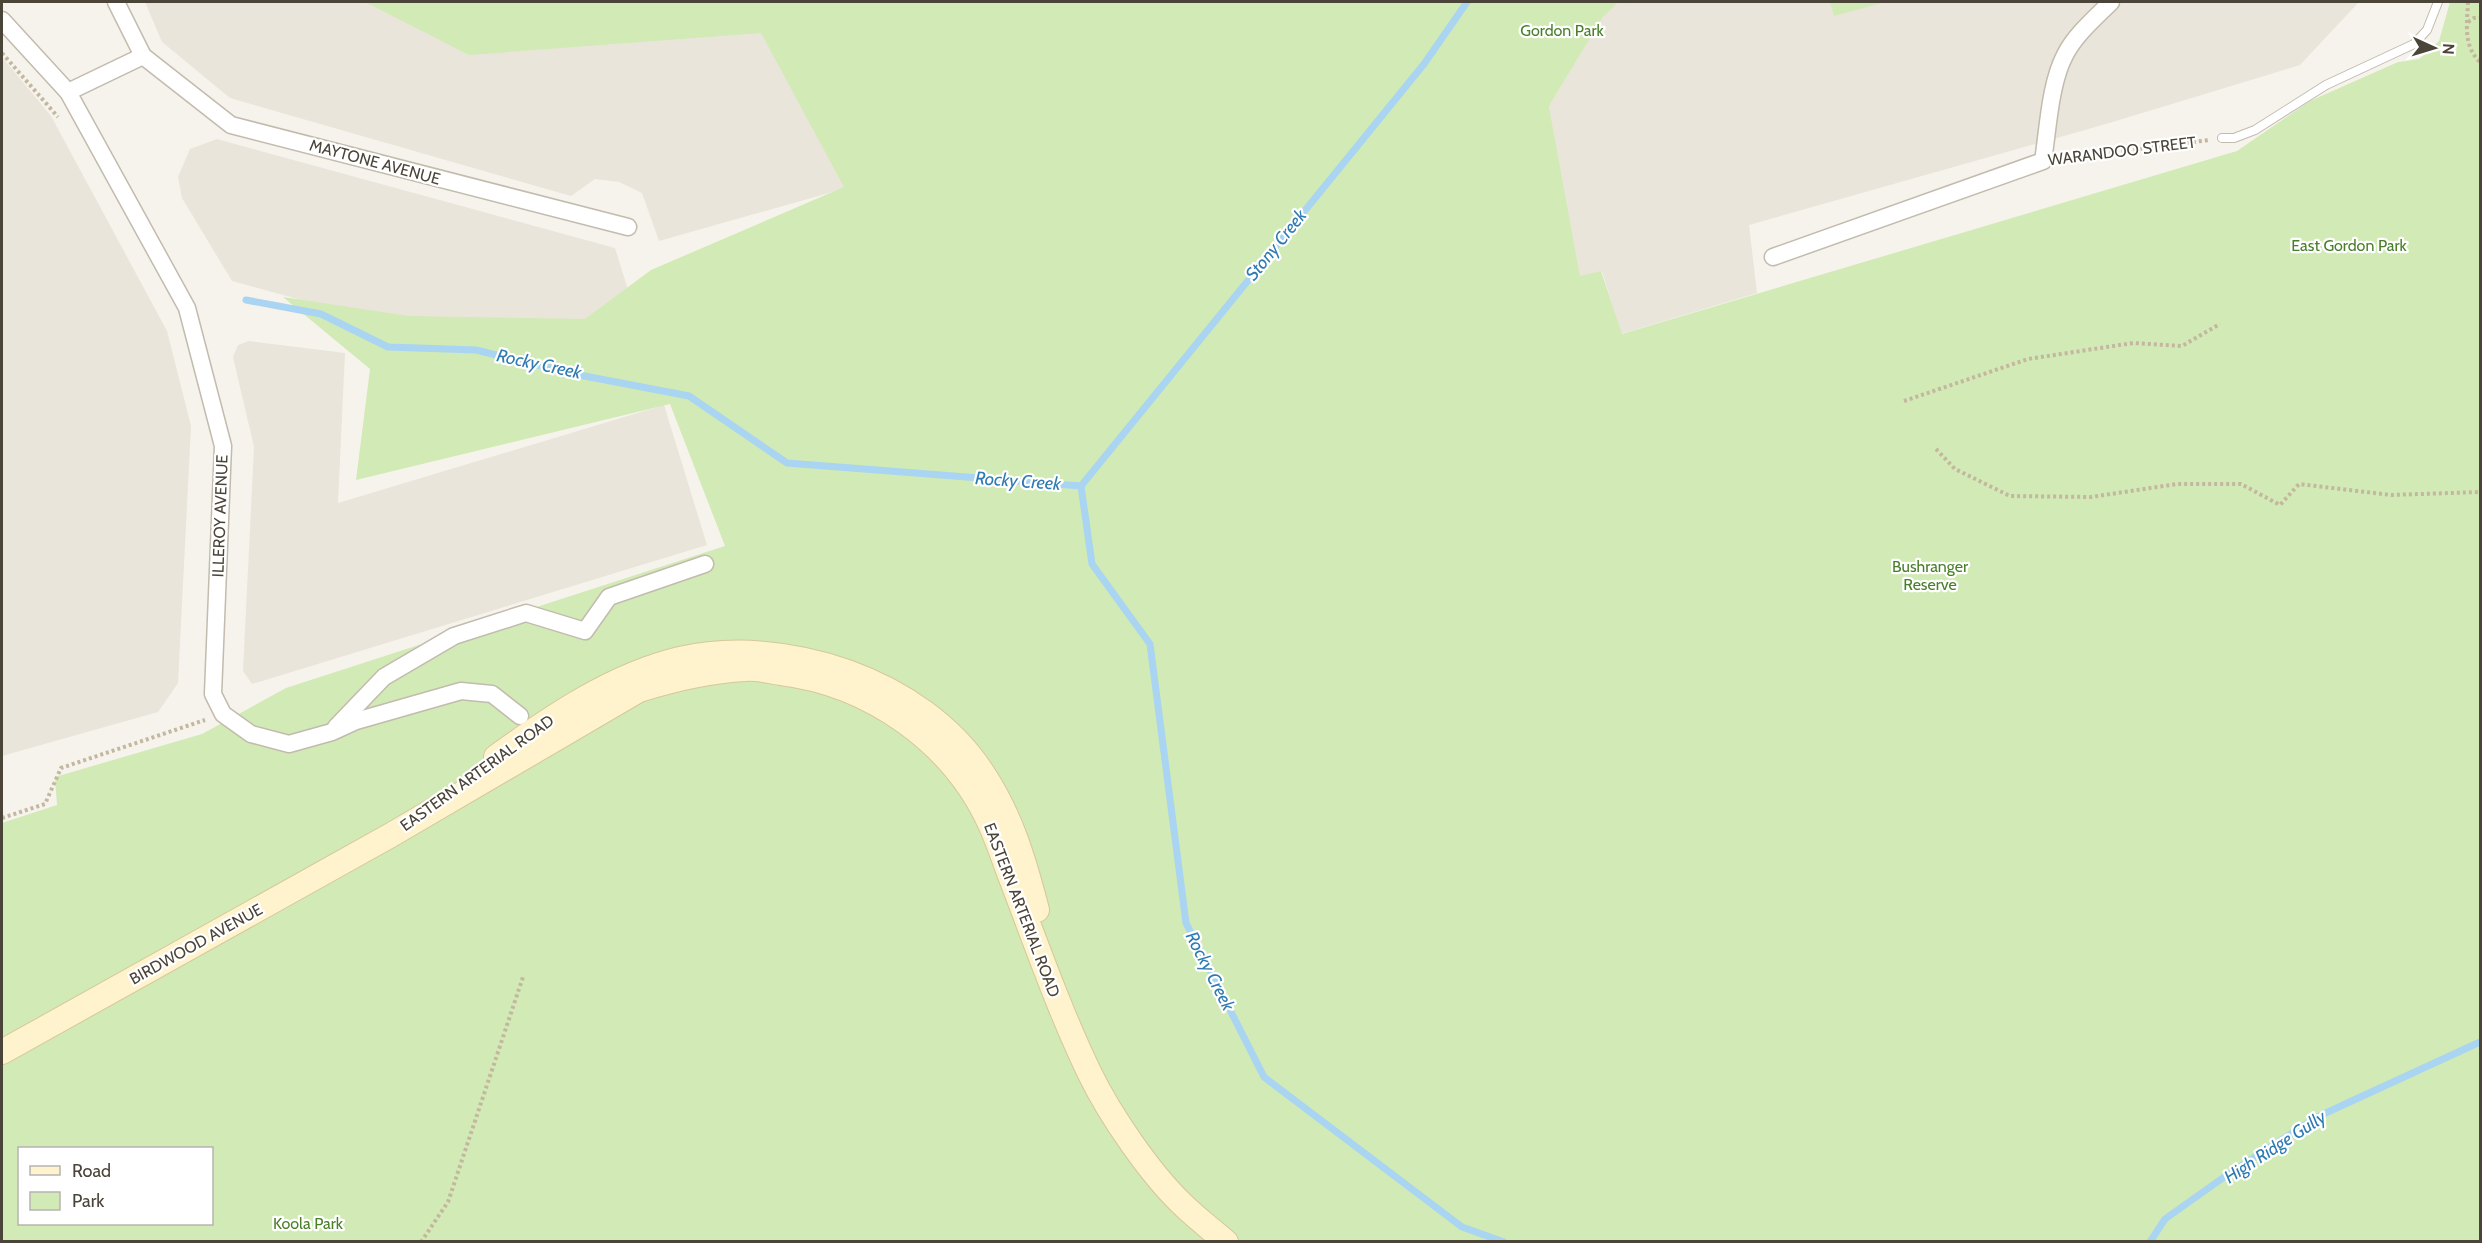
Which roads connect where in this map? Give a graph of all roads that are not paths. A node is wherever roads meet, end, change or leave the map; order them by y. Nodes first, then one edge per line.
1 (116, 2) edge
2 (2111, 2) edge
3 (2438, 2) edge
4 (2, 20) edge
5 (143, 57) junction
6 (68, 92) junction
7 (2222, 138) road end
8 (628, 228) dead end
9 (1773, 256) dead end
10 (705, 564) dead end
11 (520, 716) dead end
12 (332, 732) junction
13 (391, 835) joint
14 (2, 1052) edge
15 (1226, 1242) edge

1 - 5 street, MAYTONE AVENUE
2 - 9 street, WARANDOO STREET
3 - 7 lane
4 - 6 street, ILLEROY AVENUE
5 - 6 street
5 - 8 street, MAYTONE AVENUE
6 - 12 street, ILLEROY AVENUE
10 - 12 street
11 - 12 street, ILLEROY AVENUE
13 - 14 main road, BIRDWOOD AVENUE
13 - 15 main road, EASTERN ARTERIAL ROAD

